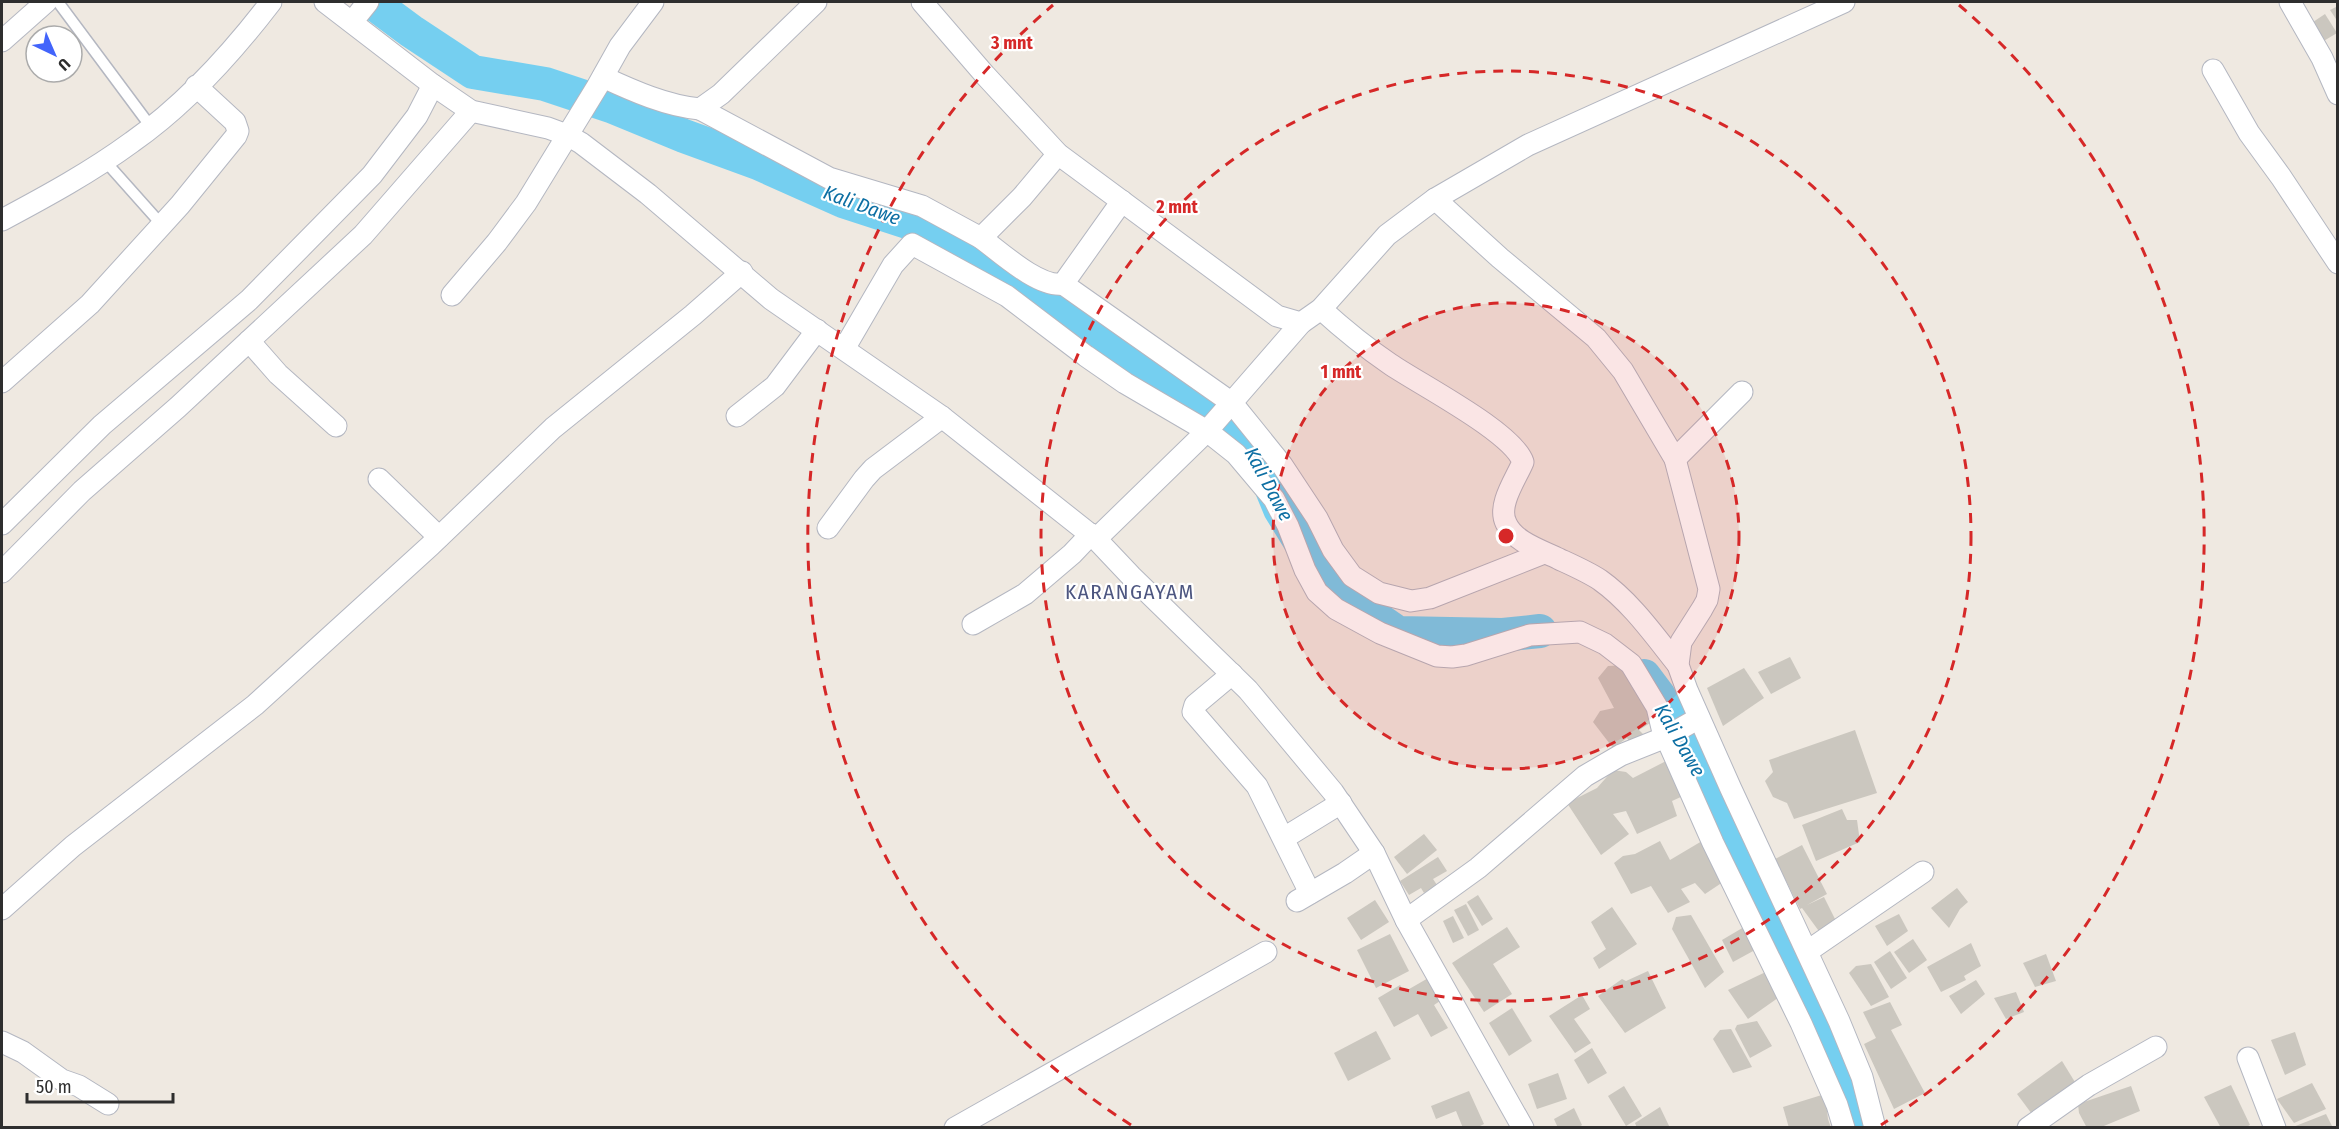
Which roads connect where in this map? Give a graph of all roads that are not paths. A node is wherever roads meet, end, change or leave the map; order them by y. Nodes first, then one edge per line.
1 (46, 2) edge
2 (58, 2) edge
3 (271, 2) edge
4 (325, 2) edge
5 (653, 2) edge
6 (816, 2) edge
7 (922, 2) edge
8 (1844, 2) edge
9 (2290, 2) edge
10 (366, 3) edge
11 (352, 22) junction
12 (2, 42) edge
13 (2213, 70) dead end
14 (600, 82) junction
15 (433, 85) junction
16 (196, 86) junction
17 (2337, 94) edge
18 (700, 109) junction
19 (471, 111) junction
20 (152, 127) junction
21 (572, 127) junction
22 (1058, 154) junction
23 (105, 161) junction
24 (1435, 198) junction
25 (1122, 201) junction
26 (2, 220) edge
27 (162, 225) junction
28 (981, 238) junction
29 (2337, 263) edge
30 (742, 272) junction
31 (1063, 284) junction
32 (452, 296) dead end
33 (1321, 309) junction
34 (1301, 323) junction
35 (817, 330) junction
36 (249, 340) junction
37 (844, 349) junction
38 (2, 382) edge
39 (1742, 392) dead end
40 (1221, 415) junction
41 (737, 416) dead end
42 (942, 417) junction
43 (336, 426) dead end
44 (1675, 459) junction
45 (379, 479) dead end
46 (2, 524) edge
47 (828, 528) dead end
48 (439, 537) junction
49 (1093, 537) junction
50 (1544, 553) junction
51 (2, 572) edge
52 (973, 624) dead end
53 (1678, 665) junction
54 (1232, 674) junction
55 (1682, 728) junction
56 (1341, 803) junction
57 (1284, 838) junction
58 (1374, 853) junction
59 (1923, 872) dead end
60 (2, 909) edge
61 (1406, 920) junction
62 (1808, 951) junction
63 (1266, 952) dead end
64 (2, 1042) edge
65 (2156, 1047) dead end
66 (2248, 1058) dead end
67 (108, 1104) dead end
68 (955, 1128) edge
69 (1523, 1128) edge
70 (1844, 1128) edge
71 (1875, 1128) edge
72 (2028, 1128) edge
73 (2275, 1128) edge

1 - 12 street
2 - 20 lane
3 - 16 street
4 - 11 street
5 - 14 street
6 - 18 street
7 - 22 street
8 - 24 street
9 - 17 street
10 - 11 street
11 - 15 street
13 - 29 street
14 - 18 street
14 - 21 street
15 - 19 street
15 - 46 street
16 - 20 street
16 - 27 street
18 - 28 street
19 - 21 street
19 - 36 street
20 - 23 street
21 - 30 street
21 - 32 street
22 - 25 street
22 - 28 street
23 - 26 street
23 - 27 lane
24 - 33 street
24 - 44 street
25 - 31 street
25 - 34 street
27 - 38 street
28 - 31 street
30 - 35 street
30 - 48 street
31 - 40 street
33 - 34 street
33 - 50 street
34 - 40 street
35 - 37 street
35 - 41 street
36 - 43 street
36 - 51 street
37 - 40 street
37 - 42 street
39 - 44 street
40 - 49 street
40 - 50 street
40 - 55 street
42 - 47 street
42 - 49 street
44 - 53 street
45 - 48 street
48 - 60 street
49 - 52 street
49 - 54 street
50 - 53 street
53 - 55 street
54 - 56 street
54 - 57 street
55 - 61 street
55 - 62 street
55 - 70 street
56 - 57 street
56 - 58 street
57 - 58 street
58 - 61 street
59 - 62 street
61 - 69 street
62 - 71 street
63 - 68 street
64 - 67 street
65 - 72 street
66 - 73 street

